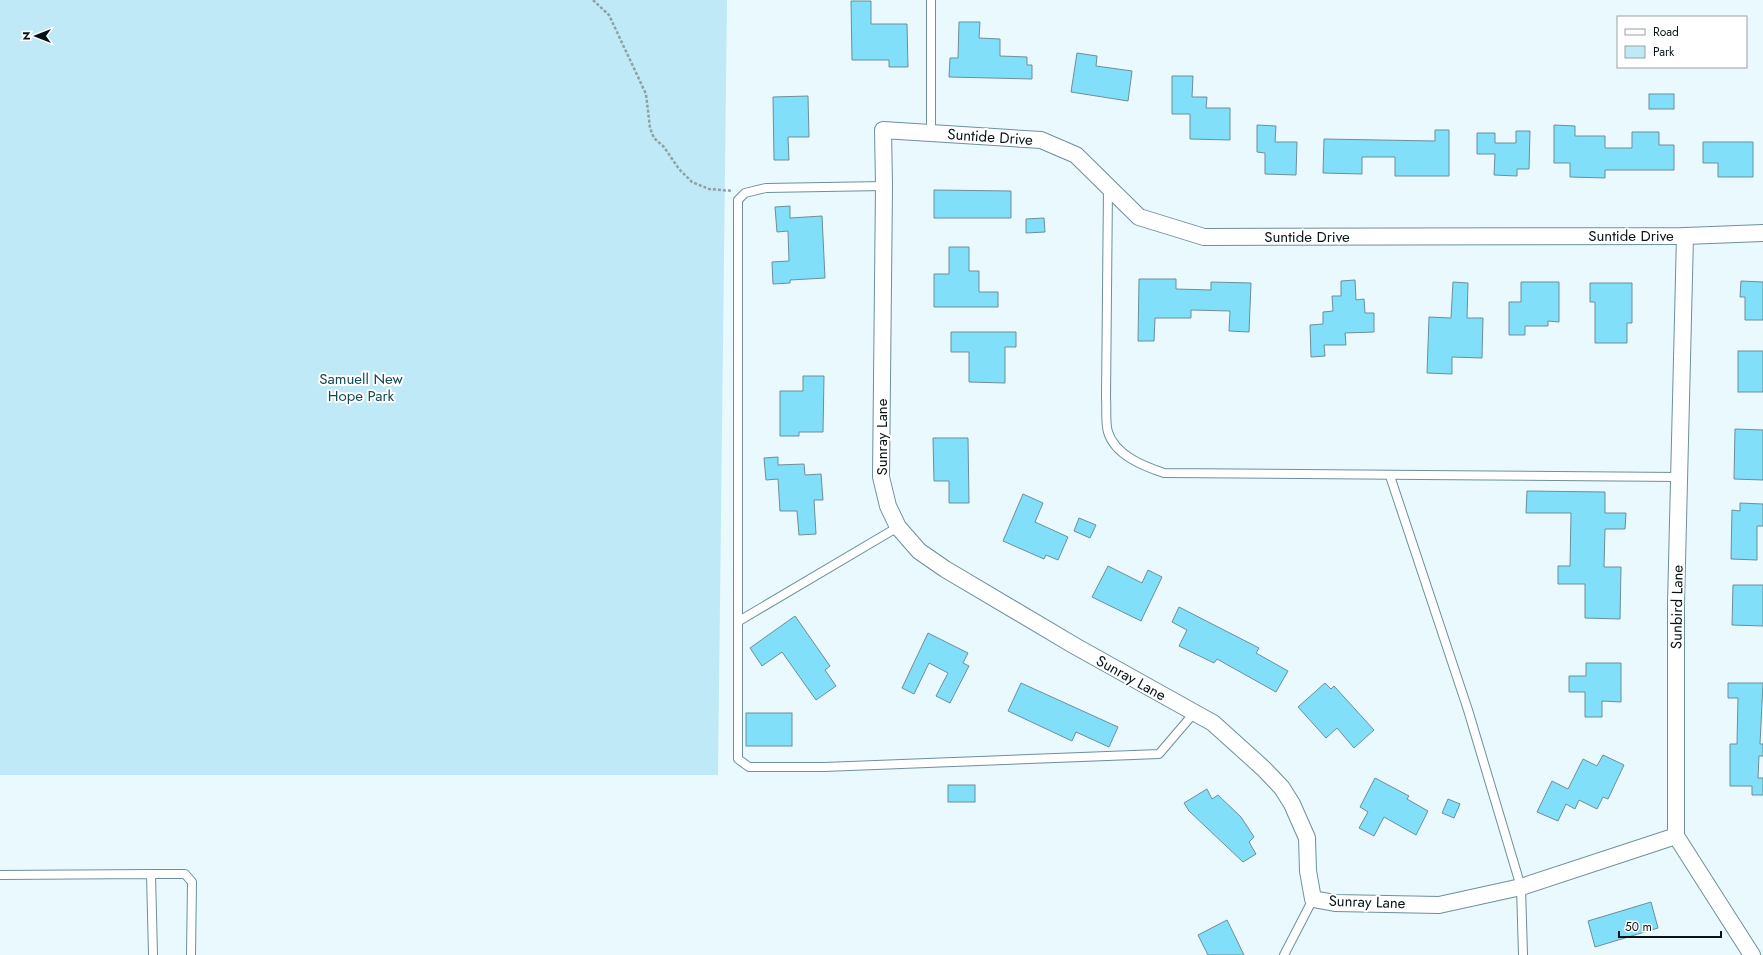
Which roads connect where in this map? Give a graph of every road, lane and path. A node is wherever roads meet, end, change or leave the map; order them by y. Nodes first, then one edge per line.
1 (593, 0) edge
2 (931, 0) edge
3 (882, 130) joint
4 (931, 133) junction
5 (884, 186) junction
6 (1108, 186) junction
7 (746, 193) junction
8 (1763, 234) edge
9 (1685, 236) junction
10 (1390, 476) junction
11 (1679, 477) junction
12 (898, 527) junction
13 (739, 621) junction
14 (1194, 713) junction
15 (1676, 836) junction
16 (151, 874) junction
17 (0, 875) edge
18 (1521, 887) junction
19 (1313, 899) junction
20 (153, 955) edge
21 (191, 955) edge
22 (1284, 955) edge
23 (1523, 955) edge
24 (1752, 955) edge

1 - 7 path
2 - 4 lane
3 - 4 street, Suntide Drive
3 - 5 street, Sunray Lane
4 - 6 street, Suntide Drive
5 - 7 lane
5 - 12 street, Sunray Lane
6 - 9 street, Suntide Drive
6 - 10 lane
7 - 13 lane
8 - 9 street, Suntide Drive
9 - 11 street, Sunbird Lane
10 - 11 lane
10 - 18 lane
11 - 15 street, Sunbird Lane
12 - 13 lane
12 - 14 street, Sunray Lane
13 - 14 lane
14 - 19 street, Sunray Lane
15 - 18 street, Sunray Lane
15 - 24 street
16 - 17 lane
16 - 20 lane
16 - 21 lane
18 - 19 street, Sunray Lane
18 - 23 lane
19 - 22 lane

